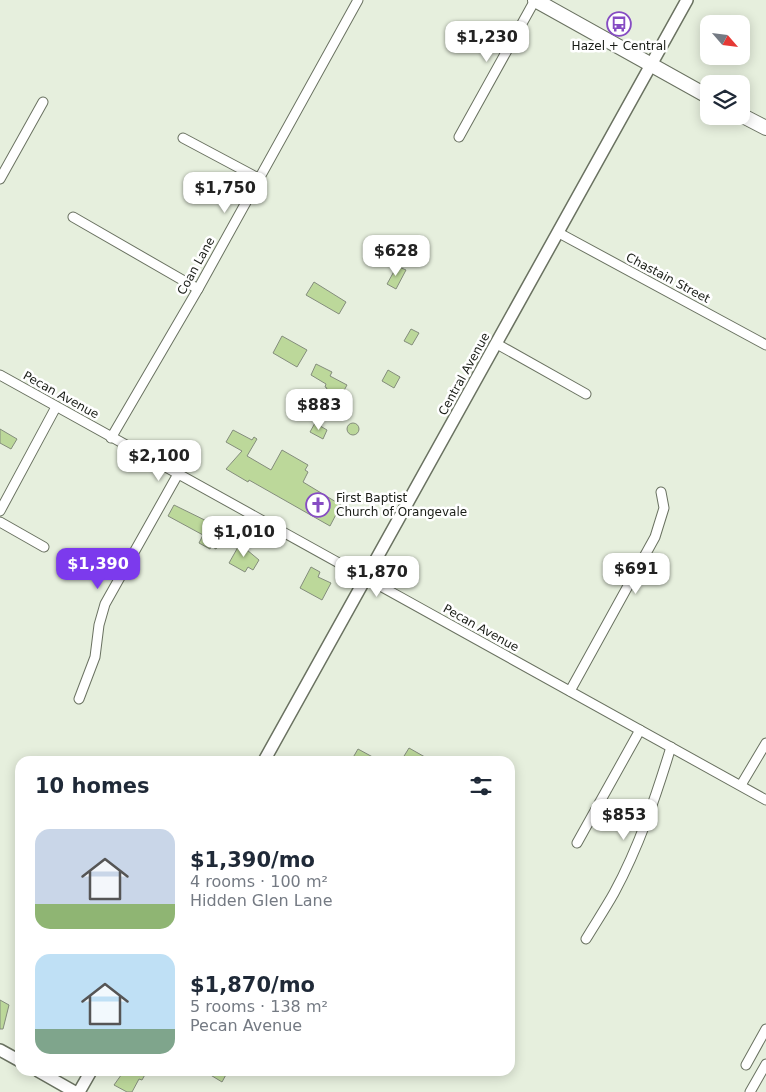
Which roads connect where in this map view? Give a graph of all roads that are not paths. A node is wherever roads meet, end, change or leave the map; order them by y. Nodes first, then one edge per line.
1 (358, 0) edge
2 (535, 0) edge
3 (687, 0) edge
4 (652, 65) junction
5 (700, 92) edge
6 (43, 102) dead end
7 (750, 119) edge
8 (766, 128) edge
9 (459, 137) dead end
10 (184, 138) dead end
11 (258, 178) junction
12 (0, 179) edge
13 (73, 217) dead end
14 (559, 233) junction
15 (198, 289) junction
16 (497, 344) junction
17 (766, 345) edge
18 (0, 375) edge
19 (586, 394) dead end
20 (56, 407) junction
21 (111, 438) junction
22 (178, 474) junction
23 (661, 492) dead end
24 (0, 510) edge
25 (0, 522) edge
26 (44, 547) dead end
27 (366, 579) junction
28 (570, 691) junction
29 (79, 699) dead end
30 (640, 730) junction
31 (766, 743) edge
32 (671, 747) junction
33 (267, 756) edge
34 (741, 785) junction
35 (766, 800) edge
36 (577, 843) dead end
37 (586, 939) dead end
38 (766, 1029) edge
39 (0, 1050) edge
40 (15, 1058) edge
41 (766, 1064) edge
42 (746, 1065) dead end
43 (47, 1076) edge
44 (88, 1076) edge
45 (75, 1092) edge
46 (79, 1092) edge
47 (750, 1092) edge

1 - 11 street, Coan Lane
2 - 4 main road
2 - 9 street
3 - 4 street, Central Avenue
4 - 5 main road
4 - 14 street, Central Avenue
6 - 12 street
7 - 8 main road
10 - 11 street
11 - 15 street, Coan Lane
13 - 15 street
14 - 16 street, Central Avenue
14 - 17 street, Chastain Street
15 - 21 street, Coan Lane
16 - 19 street
16 - 27 street, Central Avenue
18 - 20 street, Pecan Avenue
20 - 21 street, Pecan Avenue
20 - 24 street
21 - 22 street, Pecan Avenue
22 - 27 street, Pecan Avenue
22 - 29 street
23 - 28 street
25 - 26 street
27 - 28 street, Pecan Avenue
27 - 33 street, Central Avenue
28 - 30 street, Pecan Avenue
30 - 32 street, Pecan Avenue
30 - 36 street
31 - 34 street
32 - 34 street, Pecan Avenue
32 - 37 street
34 - 35 street, Pecan Avenue
38 - 42 street
39 - 40 street
41 - 47 street
43 - 45 street
44 - 46 street

